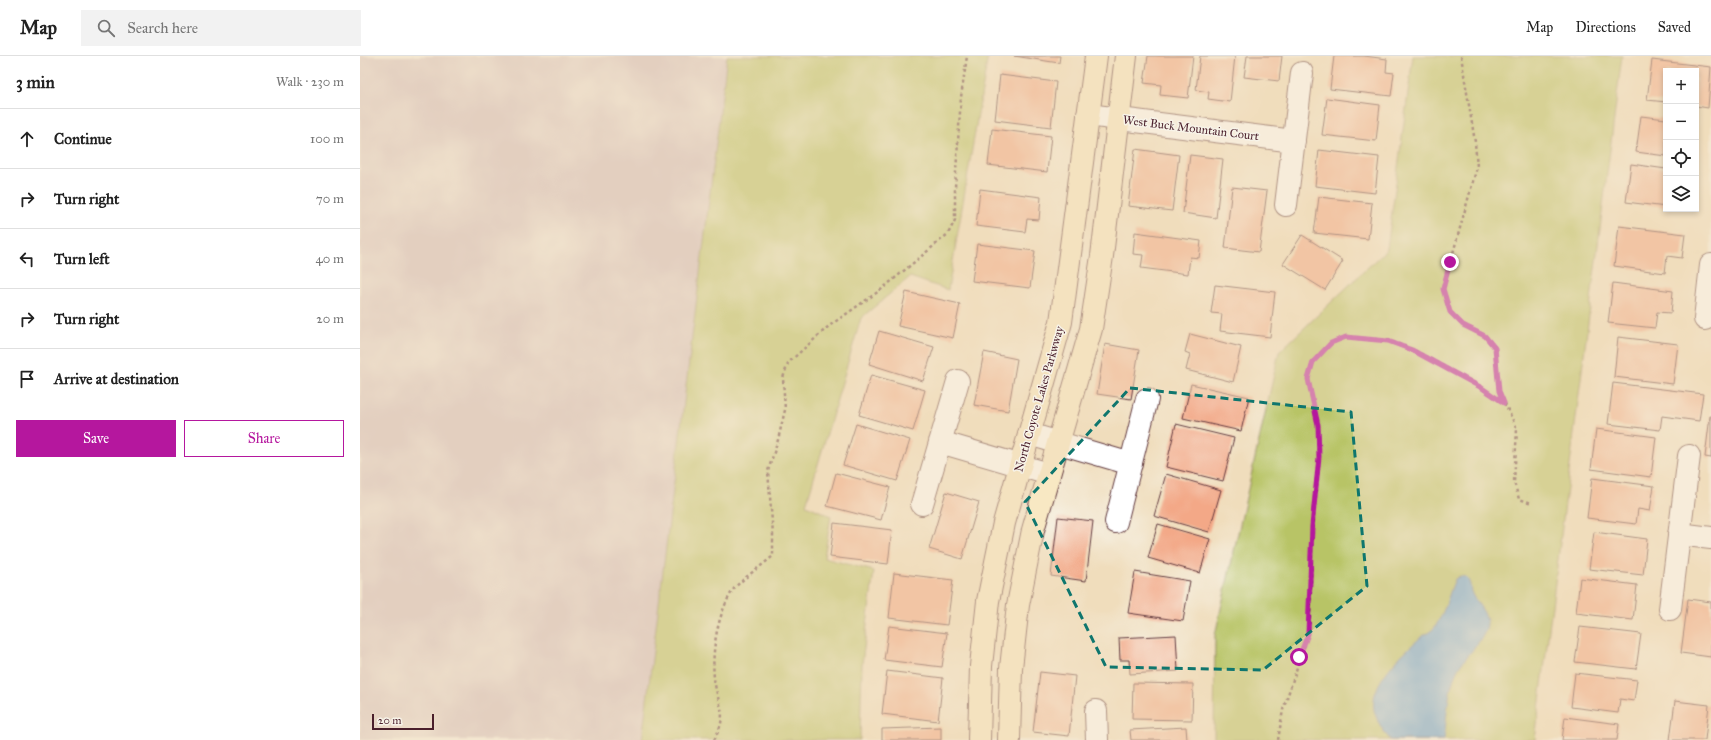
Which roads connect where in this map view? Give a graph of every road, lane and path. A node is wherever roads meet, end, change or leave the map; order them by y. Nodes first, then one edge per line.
1 (967, 56) edge
2 (1096, 56) edge
3 (1126, 56) edge
4 (1461, 56) edge
5 (1302, 73) dead end
6 (1088, 115) junction
7 (1119, 119) junction
8 (1294, 141) junction
9 (1286, 205) dead end
10 (1711, 265) edge
11 (1705, 319) dead end
12 (958, 381) dead end
13 (1147, 399) dead end
14 (1504, 403) junction
15 (1029, 434) junction
16 (940, 442) junction
17 (1058, 443) junction
18 (1689, 456) dead end
19 (1131, 464) junction
20 (1020, 465) junction
21 (1049, 474) junction
22 (1532, 502) dead end
23 (922, 504) dead end
24 (1116, 522) dead end
25 (1679, 534) junction
26 (1711, 538) edge
27 (1670, 609) dead end
28 (1096, 711) dead end
29 (714, 740) edge
30 (979, 740) edge
31 (1009, 740) edge
32 (1097, 740) edge
33 (1278, 740) edge

1 - 29 path
2 - 6 street, North Coyote Lakes Parkwway
3 - 7 street
4 - 14 path
5 - 8 street
6 - 7 street, West Buck Mountain Court
6 - 15 street, North Coyote Lakes Parkwway
7 - 8 street, West Buck Mountain Court
7 - 17 street
8 - 9 street
10 - 11 street
12 - 16 street
13 - 19 street
14 - 22 path
14 - 33 path
15 - 17 street
15 - 20 street, North Coyote Lakes Parkwway
16 - 20 street
16 - 23 street
17 - 19 street
17 - 21 street
18 - 25 street
19 - 24 street
20 - 21 street
20 - 30 street, North Coyote Lakes Parkwway
21 - 31 street
25 - 26 street
25 - 27 street
28 - 32 street

